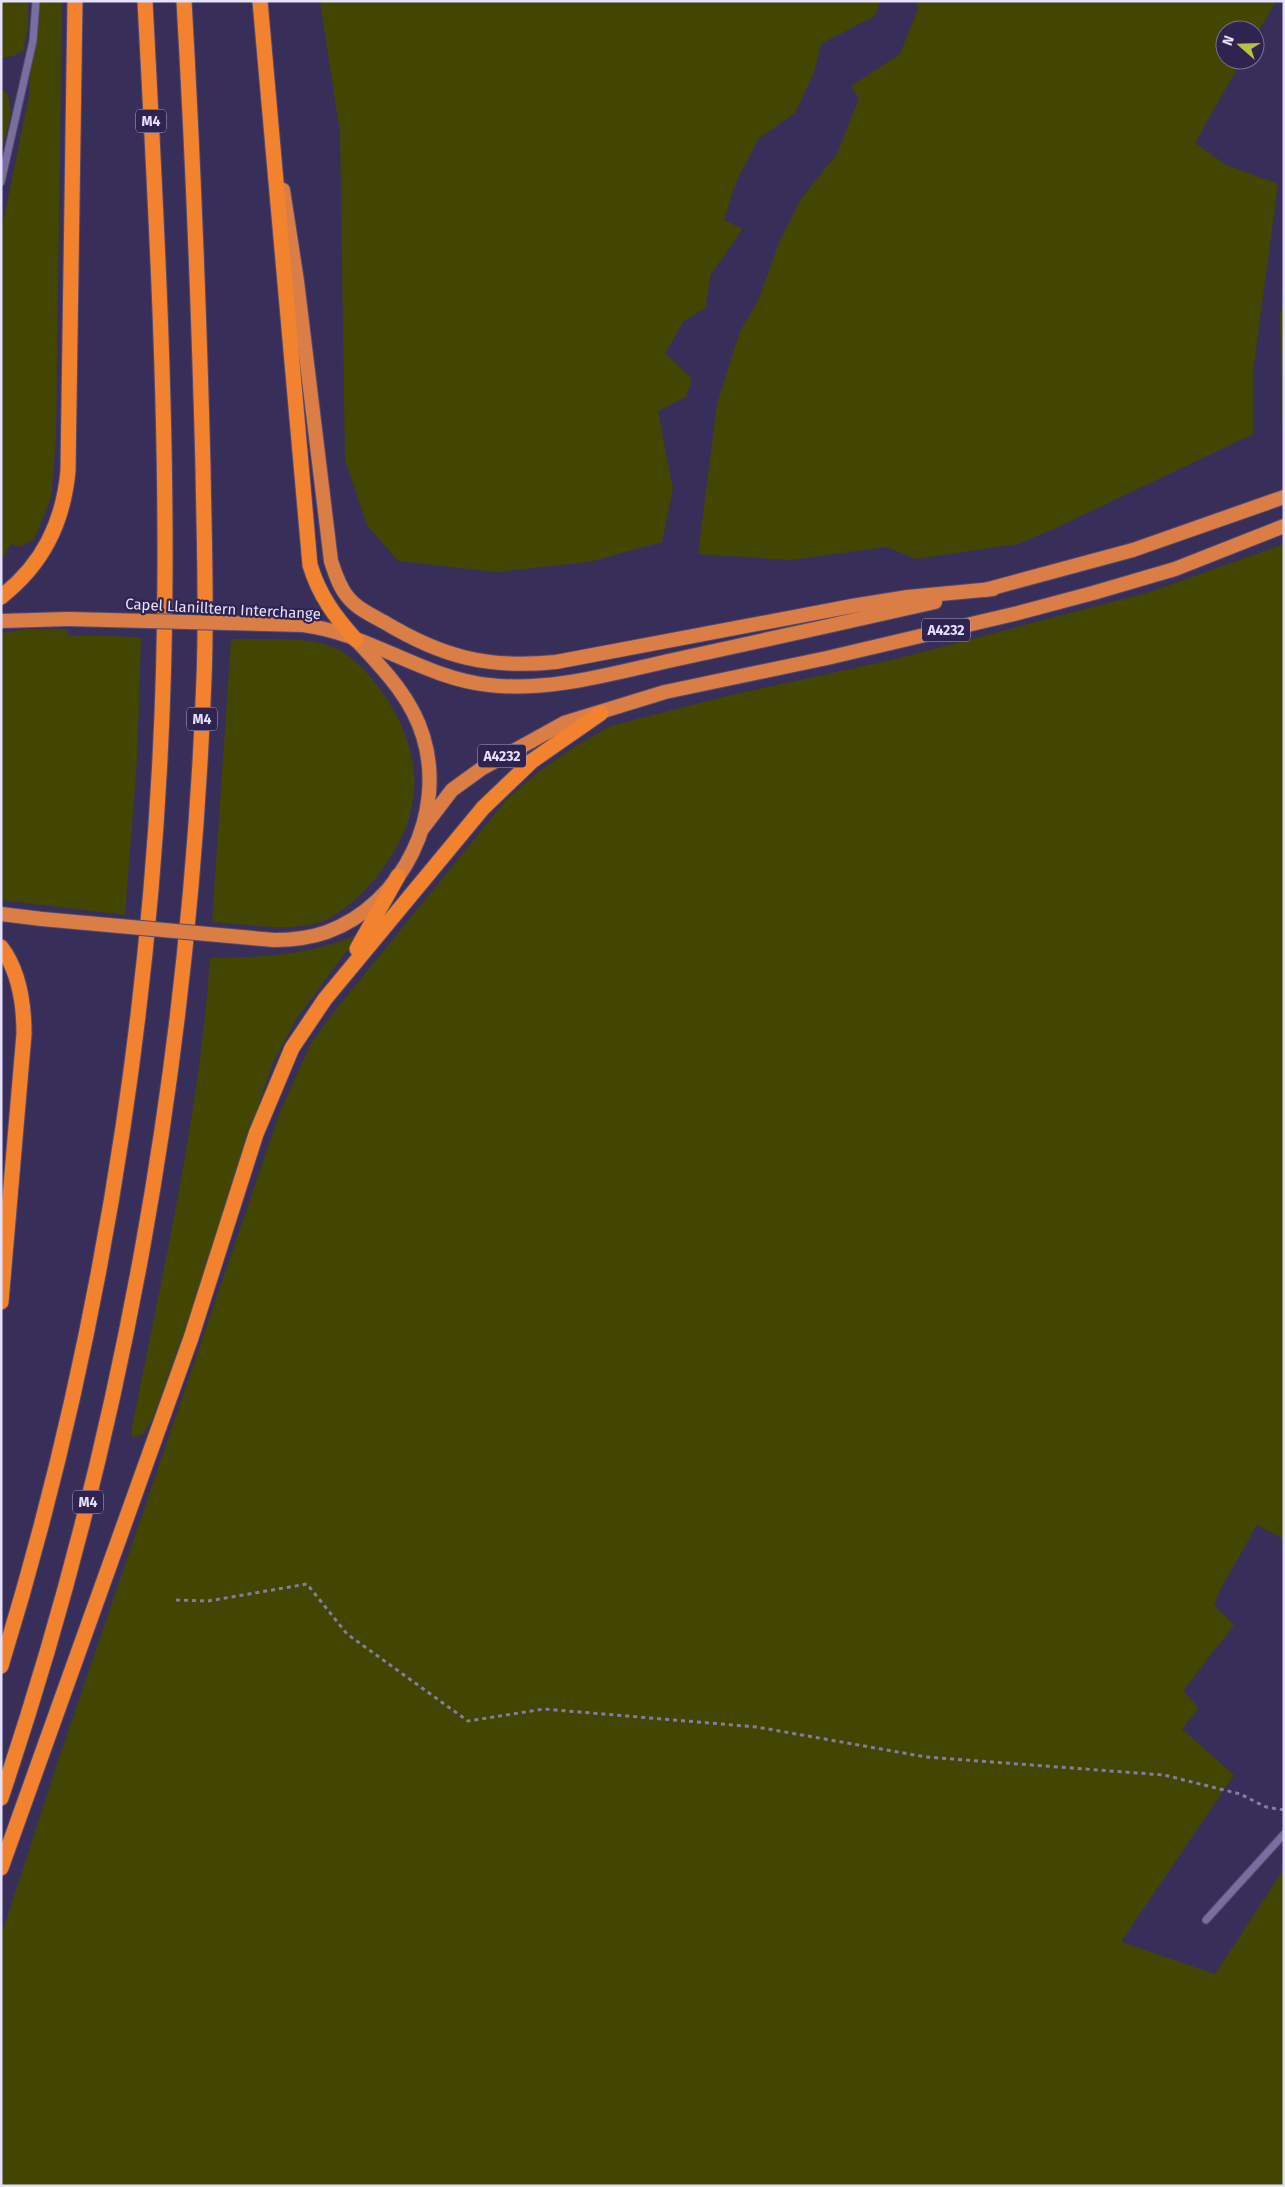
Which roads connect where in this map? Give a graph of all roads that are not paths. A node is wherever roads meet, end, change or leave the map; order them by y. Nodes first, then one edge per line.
1 (36, 1) edge
2 (75, 1) edge
3 (145, 1) edge
4 (184, 1) edge
5 (260, 1) edge
6 (272, 120) junction
7 (1, 182) edge
8 (1284, 497) edge
9 (1284, 526) edge
10 (993, 589) junction
11 (1, 596) edge
12 (1, 621) edge
13 (356, 640) junction
14 (601, 713) junction
15 (423, 828) junction
16 (398, 876) junction
17 (1, 914) edge
18 (1, 947) edge
19 (325, 999) junction
20 (1, 1302) edge
21 (1, 1666) edge
22 (1, 1798) edge
23 (1284, 1834) edge
24 (1, 1868) edge
25 (1206, 1920) dead end

1 - 7 lane
2 - 11 highway
3 - 21 highway, M4
4 - 22 highway, M4
5 - 6 highway
6 - 10 highway
6 - 13 highway
8 - 10 highway, A4232
9 - 14 highway, A4232
10 - 13 highway, A4232
12 - 13 highway, Capel Llanilltern Interchange, bridge
13 - 15 highway, Capel Llanilltern Interchange
14 - 15 highway, A4232
14 - 19 highway
15 - 16 highway, Capel Llanilltern Interchange
16 - 17 highway, Capel Llanilltern Interchange, bridge
16 - 19 highway
18 - 20 highway
19 - 24 highway
23 - 25 lane

